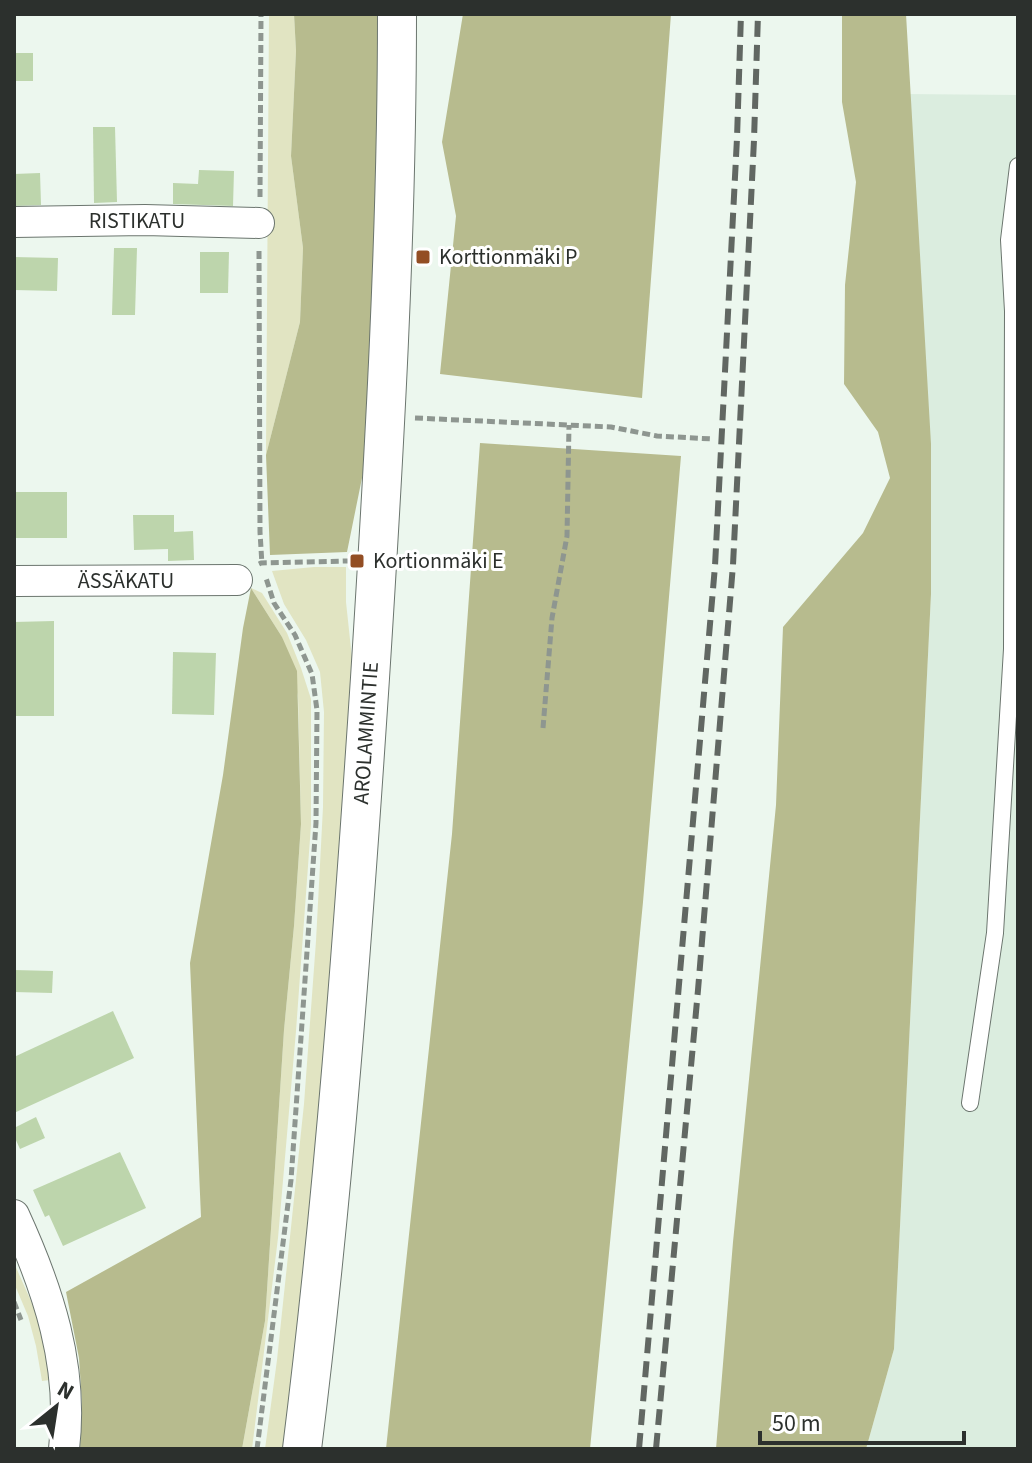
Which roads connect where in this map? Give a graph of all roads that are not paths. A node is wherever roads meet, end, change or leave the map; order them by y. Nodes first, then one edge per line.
1 (397, 14) edge
2 (1018, 166) edge
3 (14, 222) edge
4 (259, 223) road end
5 (249, 571) road end
6 (14, 581) edge
7 (970, 1103) dead end
8 (15, 1219) edge
9 (64, 1449) edge
10 (302, 1449) edge

1 - 10 street, AROLAMMINTIE
2 - 7 lane
3 - 4 street, RISTIKATU
5 - 6 street, ÄSSÄKATU
8 - 9 street

